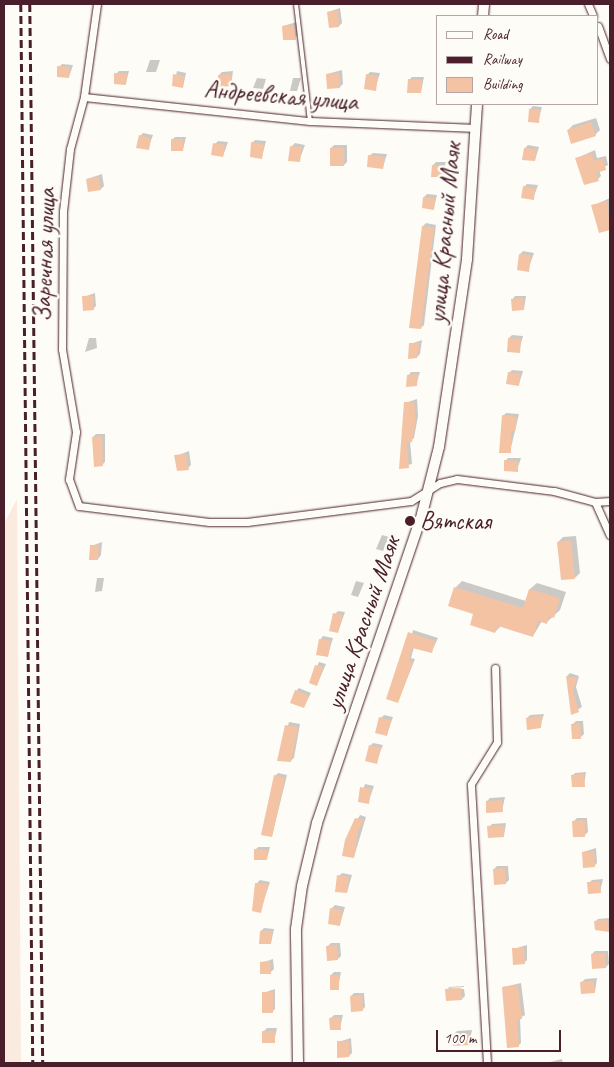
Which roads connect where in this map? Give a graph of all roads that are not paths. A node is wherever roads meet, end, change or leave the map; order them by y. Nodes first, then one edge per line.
1 (97, 4) edge
2 (296, 4) edge
3 (599, 29) edge
4 (610, 59) edge
5 (84, 97) junction
6 (477, 105) edge
7 (310, 121) junction
8 (476, 128) junction
9 (428, 489) junction
10 (610, 500) edge
11 (595, 502) junction
12 (610, 535) edge
13 (495, 668) dead end
14 (298, 1063) edge
15 (487, 1063) edge

1 - 5 street, Заречная улица
2 - 7 lane
3 - 4 street
5 - 7 street, Андреевская улица
5 - 9 street, Заречная улица
6 - 8 street, улица Красный Маяк
7 - 8 street, Андреевская улица
8 - 9 street, улица Красный Маяк
9 - 11 street
9 - 14 street, улица Красный Маяк
10 - 11 street
11 - 12 street
13 - 15 street

